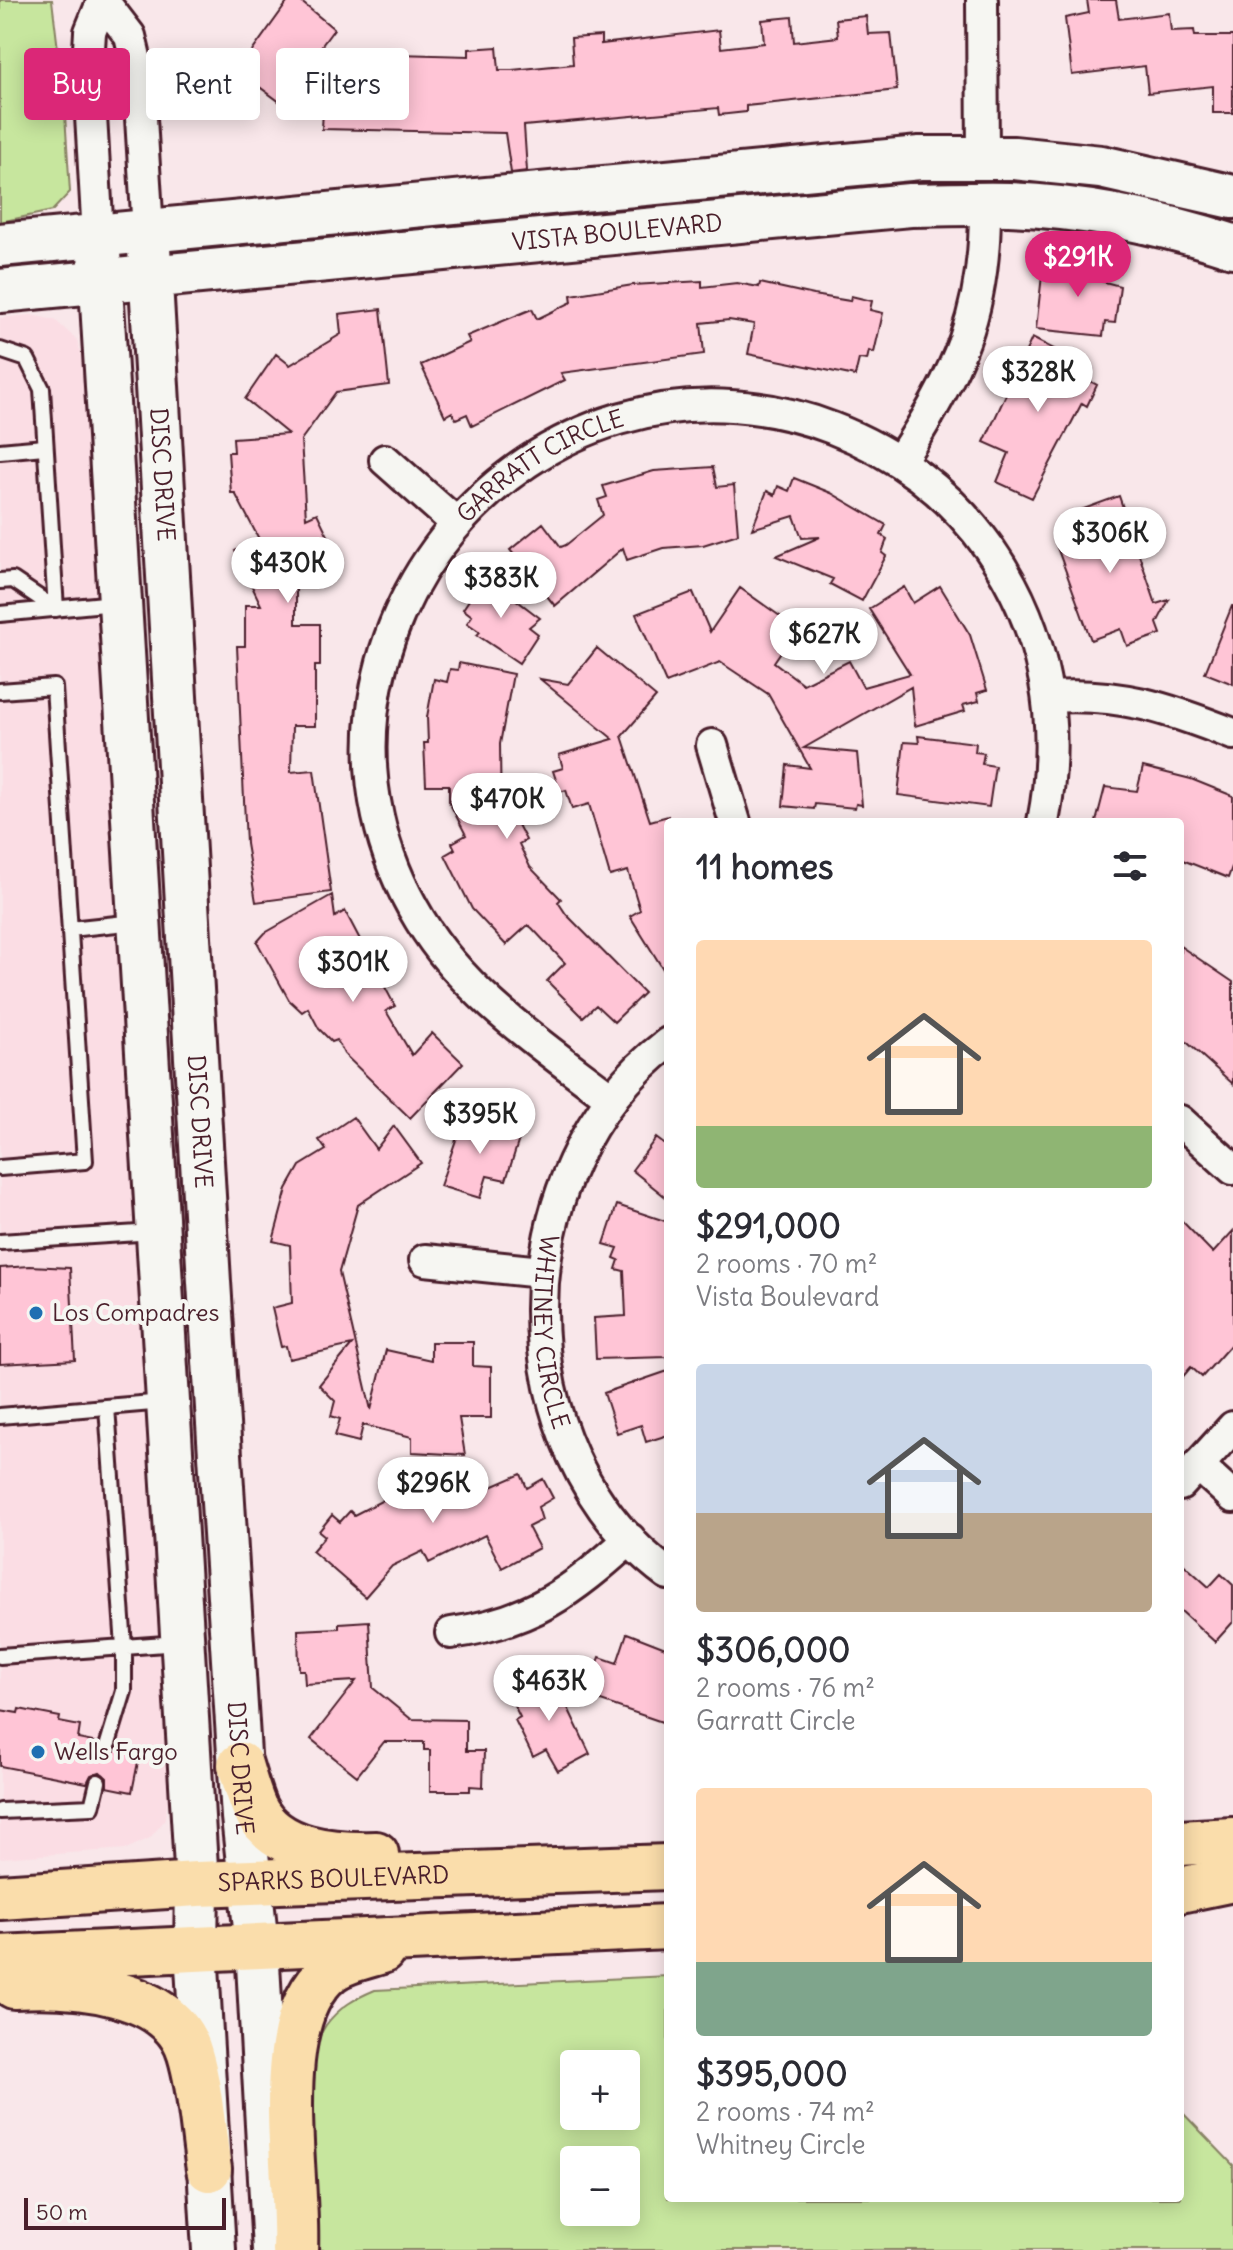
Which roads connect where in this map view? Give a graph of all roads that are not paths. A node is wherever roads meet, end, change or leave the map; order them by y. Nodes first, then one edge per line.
1 (103, 0) edge
2 (982, 0) edge
3 (983, 158) junction
4 (1233, 197) edge
5 (985, 204) junction
6 (1233, 205) edge
7 (148, 231) junction
8 (98, 236) junction
9 (0, 245) edge
10 (1233, 246) edge
11 (150, 276) junction
12 (101, 281) junction
13 (0, 291) edge
14 (0, 350) edge
15 (44, 447) junction
16 (0, 451) edge
17 (385, 460) dead end
18 (900, 461) junction
19 (455, 522) junction
20 (0, 581) edge
21 (120, 603) junction
22 (56, 609) junction
23 (0, 614) edge
24 (0, 691) edge
25 (1049, 697) junction
26 (1233, 734) edge
27 (712, 745) dead end
28 (734, 818) edge
29 (1044, 818) edge
30 (139, 922) junction
31 (70, 929) junction
32 (664, 1047) edge
33 (612, 1099) junction
34 (1184, 1125) edge
35 (0, 1168) edge
36 (1233, 1169) edge
37 (158, 1232) junction
38 (0, 1242) edge
39 (425, 1260) dead end
40 (542, 1272) junction
41 (168, 1401) junction
42 (107, 1407) junction
43 (0, 1416) edge
44 (1233, 1427) edge
45 (1189, 1475) edge
46 (1233, 1497) edge
47 (630, 1539) junction
48 (664, 1570) edge
49 (451, 1633) dead end
50 (183, 1643) junction
51 (124, 1647) junction
52 (0, 1656) edge
53 (107, 1747) dead end
54 (240, 1765) junction
55 (98, 1782) dead end
56 (0, 1811) edge
57 (1233, 1840) edge
58 (1184, 1843) edge
59 (655, 1868) edge
60 (1233, 1879) edge
61 (251, 1882) junction
62 (197, 1884) junction
63 (1233, 1890) edge
64 (1184, 1891) edge
65 (1184, 1892) edge
66 (0, 1897) edge
67 (664, 1927) edge
68 (426, 1939) junction
69 (257, 1946) junction
70 (196, 1949) junction
71 (0, 1958) edge
72 (0, 1987) edge
73 (209, 2169) junction
74 (214, 2250) edge
75 (274, 2250) edge
76 (295, 2250) edge

1 - 7 street, DISC DRIVE
1 - 8 street, DISC DRIVE
2 - 3 street
3 - 4 main road, VISTA BOULEVARD
3 - 7 main road, VISTA BOULEVARD
5 - 6 main road
5 - 10 main road, VISTA BOULEVARD
5 - 11 main road, VISTA BOULEVARD
5 - 18 street
7 - 8 main road, VISTA BOULEVARD
7 - 11 main road, DISC DRIVE
8 - 9 main road, VISTA BOULEVARD
8 - 12 main road, DISC DRIVE
11 - 12 main road, VISTA BOULEVARD
11 - 54 main road, DISC DRIVE
12 - 13 main road, VISTA BOULEVARD
12 - 21 main road, DISC DRIVE
14 - 15 lane
15 - 16 lane
15 - 22 lane
17 - 19 street
18 - 19 street, GARRATT CIRCLE
18 - 25 street, GARRATT CIRCLE
19 - 33 street, GARRATT CIRCLE
20 - 22 lane
21 - 22 lane
21 - 30 main road, DISC DRIVE
22 - 23 lane
24 - 31 lane
25 - 26 street
25 - 29 street, GARRATT CIRCLE
27 - 28 street
30 - 31 lane
30 - 37 main road, DISC DRIVE
31 - 35 lane
32 - 33 street, WHITNEY CIRCLE
33 - 40 street, WHITNEY CIRCLE
34 - 36 street
37 - 38 lane
37 - 41 main road, DISC DRIVE
39 - 40 street
40 - 47 street, WHITNEY CIRCLE
41 - 42 lane
41 - 50 main road, DISC DRIVE
42 - 43 lane
42 - 51 lane
44 - 45 street
45 - 46 street
47 - 48 street, WHITNEY CIRCLE
47 - 49 street
50 - 51 lane
50 - 62 main road, DISC DRIVE
51 - 52 lane
51 - 53 lane
54 - 59 main road
54 - 61 main road, DISC DRIVE
55 - 56 lane
57 - 58 main road
59 - 61 main road, SPARKS BOULEVARD
60 - 64 main road
61 - 62 main road, SPARKS BOULEVARD
61 - 69 main road, DISC DRIVE
62 - 66 main road, SPARKS BOULEVARD
62 - 70 main road, DISC DRIVE
63 - 65 main road
67 - 68 main road
68 - 69 main road
68 - 76 main road
69 - 70 main road
69 - 75 main road, DISC DRIVE
70 - 71 main road
70 - 73 main road, DISC DRIVE
72 - 73 main road
73 - 74 main road, DISC DRIVE

